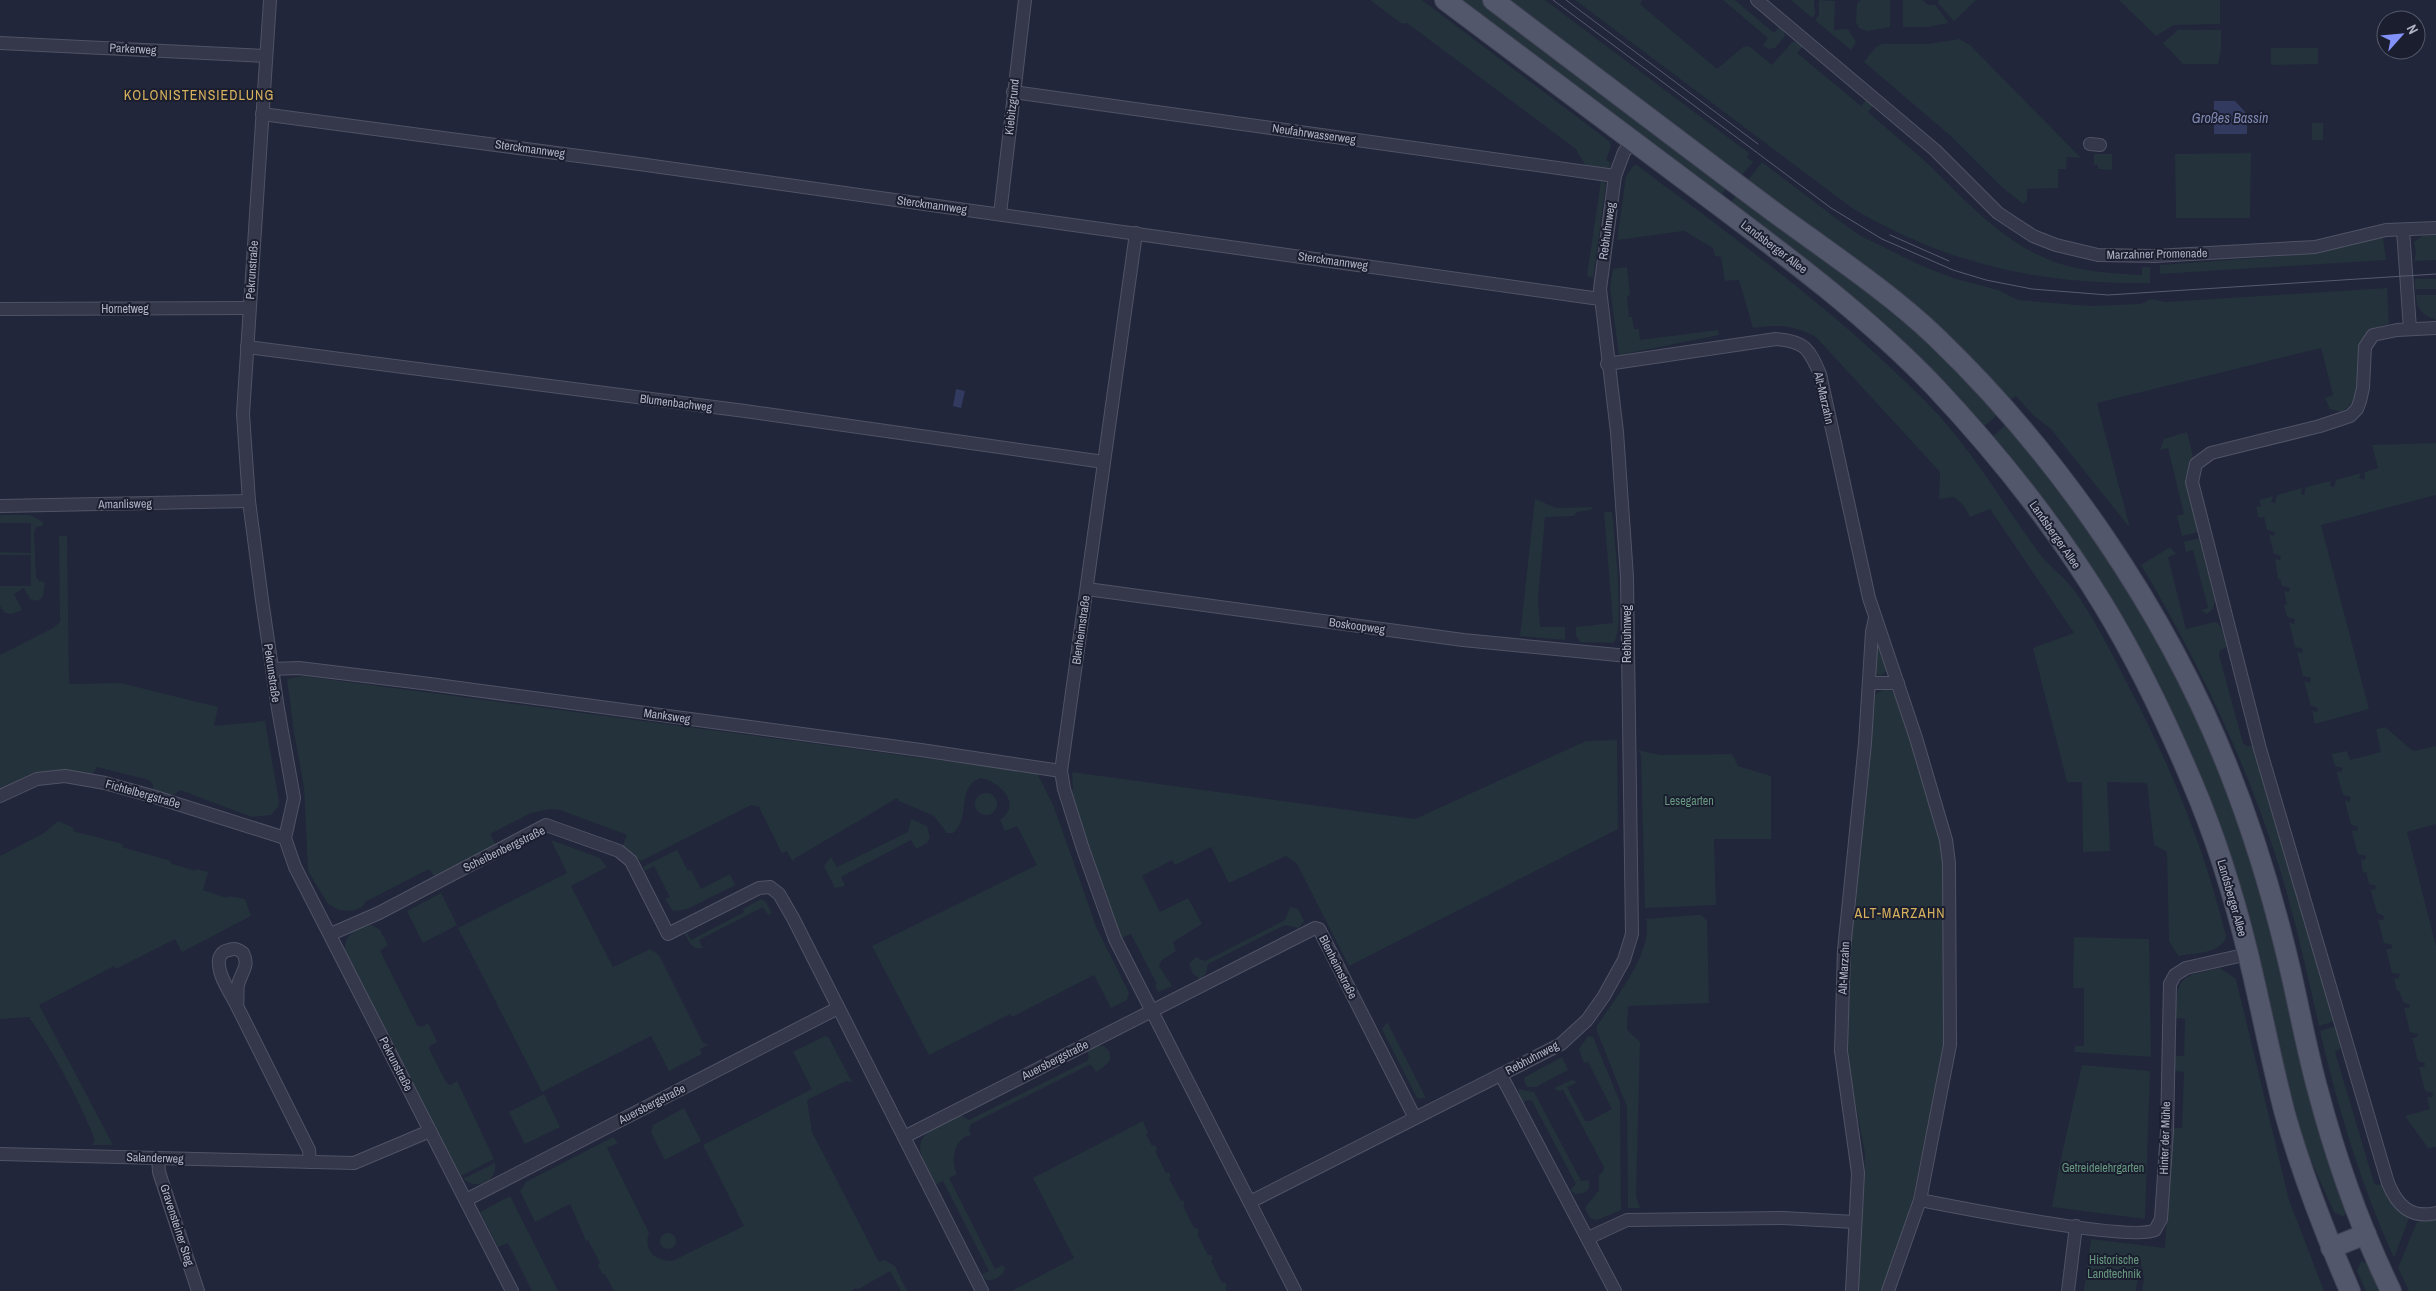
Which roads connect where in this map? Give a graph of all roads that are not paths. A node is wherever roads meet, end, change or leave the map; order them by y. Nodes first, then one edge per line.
1 (270, 0) edge
2 (1025, 0) edge
3 (1445, 0) edge
4 (1493, 0) edge
5 (1757, 0) edge
6 (0, 43) edge
7 (266, 56) junction
8 (1013, 92) junction
9 (262, 114) junction
10 (1633, 141) junction
11 (1615, 176) junction
12 (1000, 214) junction
13 (2436, 228) edge
14 (2403, 230) junction
15 (1136, 233) junction
16 (1600, 299) junction
17 (249, 308) junction
18 (0, 309) edge
19 (2436, 328) edge
20 (2410, 329) junction
21 (247, 347) junction
22 (1608, 364) junction
23 (1104, 462) junction
24 (250, 501) junction
25 (0, 506) edge
26 (1087, 589) junction
27 (1875, 618) junction
28 (1628, 656) junction
29 (272, 669) junction
30 (1869, 683) junction
31 (1898, 684) junction
32 (1061, 771) junction
33 (0, 796) edge
34 (285, 838) junction
35 (331, 934) junction
36 (2248, 954) junction
37 (237, 1006) dead end
38 (838, 1008) junction
39 (1152, 1010) junction
40 (1501, 1075) junction
41 (1415, 1118) junction
42 (430, 1132) junction
43 (904, 1137) junction
44 (0, 1154) edge
45 (158, 1158) junction
46 (310, 1162) junction
47 (466, 1200) junction
48 (1920, 1200) junction
49 (1250, 1202) junction
50 (2436, 1214) edge
51 (1855, 1222) junction
52 (2076, 1226) junction
53 (2366, 1234) junction
54 (1588, 1238) junction
55 (2332, 1248) junction
56 (198, 1291) edge
57 (512, 1291) edge
58 (982, 1291) edge
59 (1295, 1291) edge
60 (1614, 1291) edge
61 (1852, 1291) edge
62 (1888, 1291) edge
63 (2068, 1291) edge
64 (2350, 1291) edge
65 (2391, 1291) edge

1 - 7 street, Pekrunstraße
2 - 8 street, Kiebitzgrund
3 - 10 main road, Landsberger Allee
4 - 53 main road
5 - 14 street, Marzahner Promenade
6 - 7 street, Parkerweg
7 - 9 street, Pekrunstraße
8 - 11 street, Neufahrwasserweg
8 - 12 street, Kiebitzgrund
9 - 12 street, Sterckmannweg
9 - 17 street, Pekrunstraße
10 - 11 street, Rebhuhnweg
10 - 36 main road, Landsberger Allee
11 - 16 street, Rebhuhnweg
12 - 15 street, Sterckmannweg
13 - 14 street, Marzahner Promenade
14 - 20 street
15 - 16 street, Sterckmannweg
15 - 23 street, Blenheimstraße
16 - 22 street, Rebhuhnweg
17 - 18 street, Hornetweg
17 - 21 street, Pekrunstraße
19 - 20 street
20 - 50 street
21 - 23 street, Blumenbachweg
21 - 24 street, Pekrunstraße
22 - 27 street, Alt-Marzahn
22 - 28 street, Rebhuhnweg
23 - 26 street, Blenheimstraße
24 - 25 street, Amanlisweg
24 - 29 street, Pekrunstraße
26 - 28 street, Boskoopweg
26 - 32 street, Blenheimstraße
27 - 30 street, Alt-Marzahn
27 - 31 street, Alt-Marzahn
28 - 40 street, Rebhuhnweg
29 - 32 street, Manksweg
29 - 34 street, Pekrunstraße
30 - 31 street
30 - 51 street, Alt-Marzahn
31 - 48 street, Alt-Marzahn
32 - 39 street, Blenheimstraße
33 - 34 street, Fichtelbergstraße
34 - 35 street, Pekrunstraße
35 - 38 street, Scheibenbergstraße
35 - 42 street, Pekrunstraße
36 - 52 street, Hinter der Mühle
36 - 55 main road, Landsberger Allee
37 - 46 street
38 - 43 street
38 - 47 street, Auersbergstraße
39 - 41 street, Blenheimstraße
39 - 43 street, Auersbergstraße
39 - 49 street, Blenheimstraße
40 - 41 street
40 - 54 street
41 - 49 street
42 - 46 street, Salanderweg
42 - 47 street, Pekrunstraße
43 - 58 street
44 - 45 street, Salanderweg
45 - 46 street, Salanderweg
45 - 56 street, Gravensteiner Steg
47 - 57 street, Pekrunstraße
48 - 52 street
48 - 62 street, Alt-Marzahn
49 - 59 street, Blenheimstraße
51 - 54 street
51 - 61 street, Alt-Marzahn
52 - 63 street
53 - 55 main road
53 - 65 main road
54 - 60 street
55 - 64 main road, Landsberger Allee

